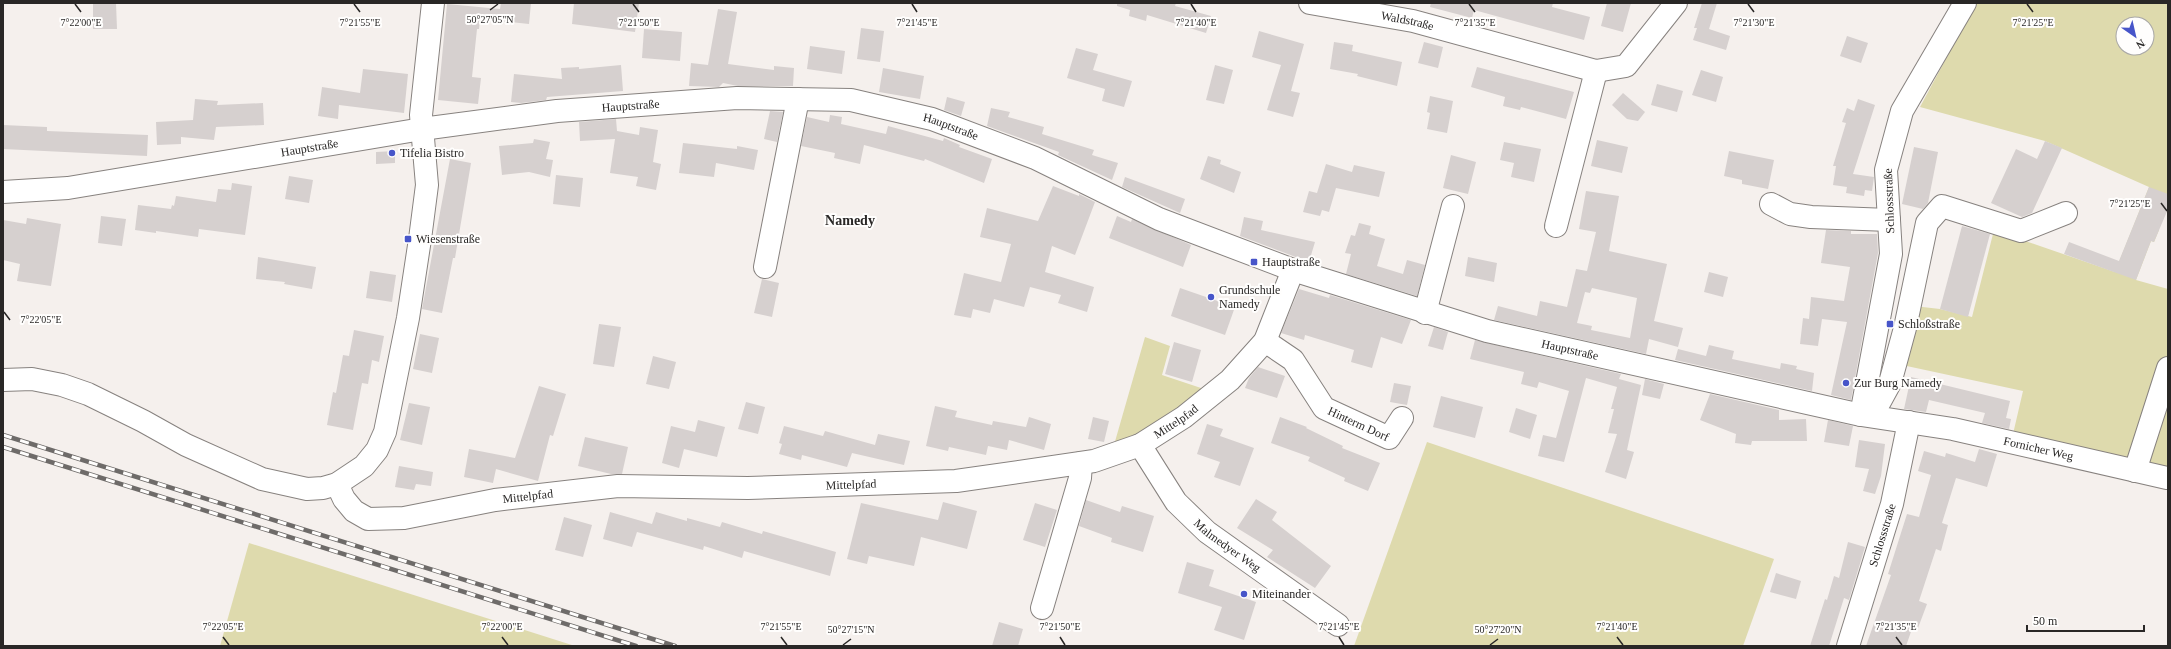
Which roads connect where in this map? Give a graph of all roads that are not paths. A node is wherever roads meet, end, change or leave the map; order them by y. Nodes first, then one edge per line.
1 (433, 3) edge
2 (1310, 3) edge
3 (1676, 3) edge
4 (1965, 3) edge
5 (1596, 71) junction
6 (798, 99) junction
7 (422, 129) junction
8 (3, 192) edge
9 (1771, 204) dead end
10 (1453, 206) dead end
11 (2066, 213) dead end
12 (1889, 220) junction
13 (1556, 226) dead end
14 (765, 267) dead end
15 (1293, 270) junction
16 (1425, 313) junction
17 (1265, 341) junction
18 (2168, 368) edge
19 (3, 380) edge
20 (1866, 416) junction
21 (1402, 418) dead end
22 (1909, 422) junction
23 (1140, 445) junction
24 (1082, 463) junction
25 (2135, 471) junction
26 (2167, 478) dead end
27 (336, 484) junction
28 (1042, 608) dead end
29 (1338, 625) dead end
30 (1848, 646) edge

1 - 7 street
2 - 5 street, Waldstraße
3 - 5 street, Waldstraße
4 - 12 street, Schlossstraße
5 - 13 street
6 - 7 street, Hauptstraße
6 - 14 street
6 - 15 street, Hauptstraße
7 - 8 street, Hauptstraße
7 - 27 street
9 - 12 street
10 - 16 street
11 - 20 street
12 - 20 street, Schlossstraße
15 - 16 street, Hauptstraße
15 - 17 street, Mittelpfad
16 - 20 street, Hauptstraße
17 - 21 street, Hinterm Dorf
17 - 23 street, Mittelpfad
18 - 25 street
19 - 27 street
20 - 22 street, Hauptstraße
22 - 25 street, Fornicher Weg
22 - 30 street, Schlossstraße
23 - 24 street, Mittelpfad
23 - 29 street, Malmedyer Weg
24 - 27 street, Mittelpfad
24 - 28 street
25 - 26 street, Fornicher Weg

